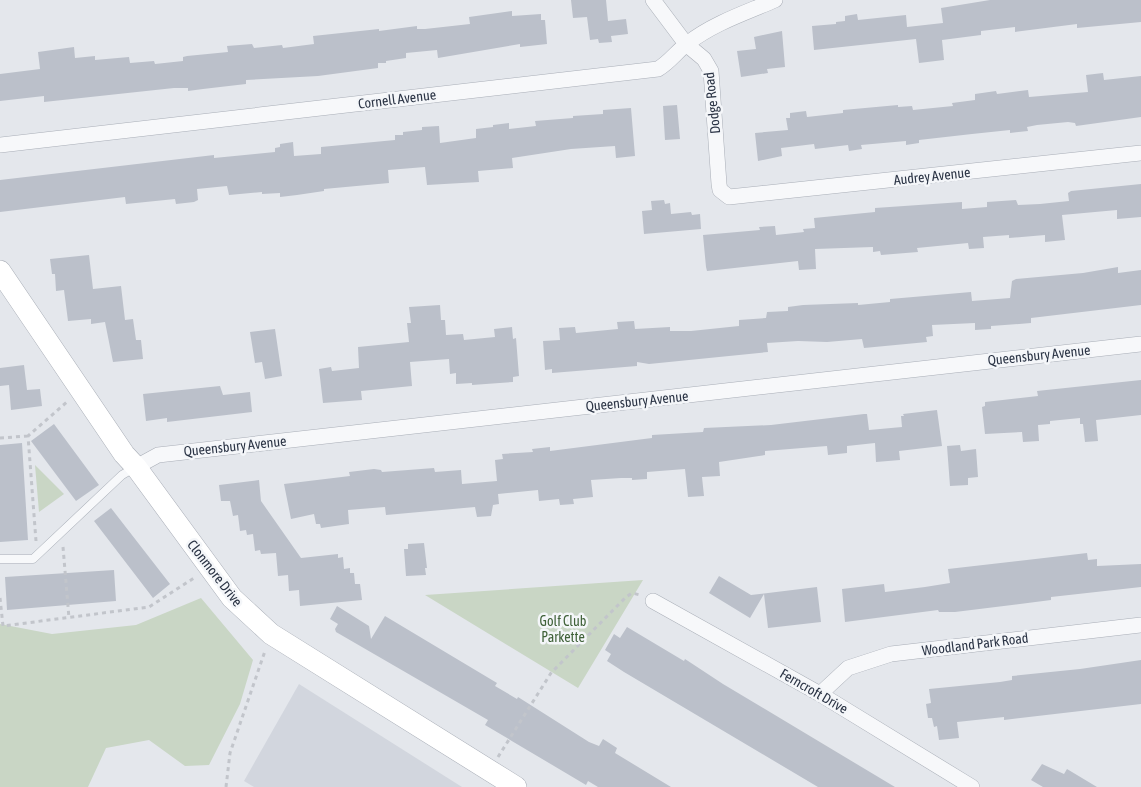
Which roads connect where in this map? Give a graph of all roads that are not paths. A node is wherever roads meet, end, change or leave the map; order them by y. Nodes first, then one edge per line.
1 (653, 0) edge
2 (775, 0) edge
3 (686, 44) junction
4 (0, 145) edge
5 (1141, 153) edge
6 (724, 194) joint
7 (0, 271) edge
8 (1141, 344) edge
9 (136, 467) junction
10 (0, 559) edge
11 (653, 601) road end
12 (1141, 625) edge
13 (820, 694) junction
14 (516, 787) edge
15 (972, 787) edge

1 - 3 street, Dodge Road
2 - 3 street, Cornell Avenue
3 - 4 street, Cornell Avenue
3 - 6 street, Dodge Road
5 - 6 street, Audrey Avenue
7 - 9 street, Clonmore Drive
8 - 9 street, Queensbury Avenue
9 - 10 lane
9 - 14 street, Clonmore Drive
11 - 13 street, Ferncroft Drive
12 - 13 street, Woodland Park Road
13 - 15 street, Ferncroft Drive

